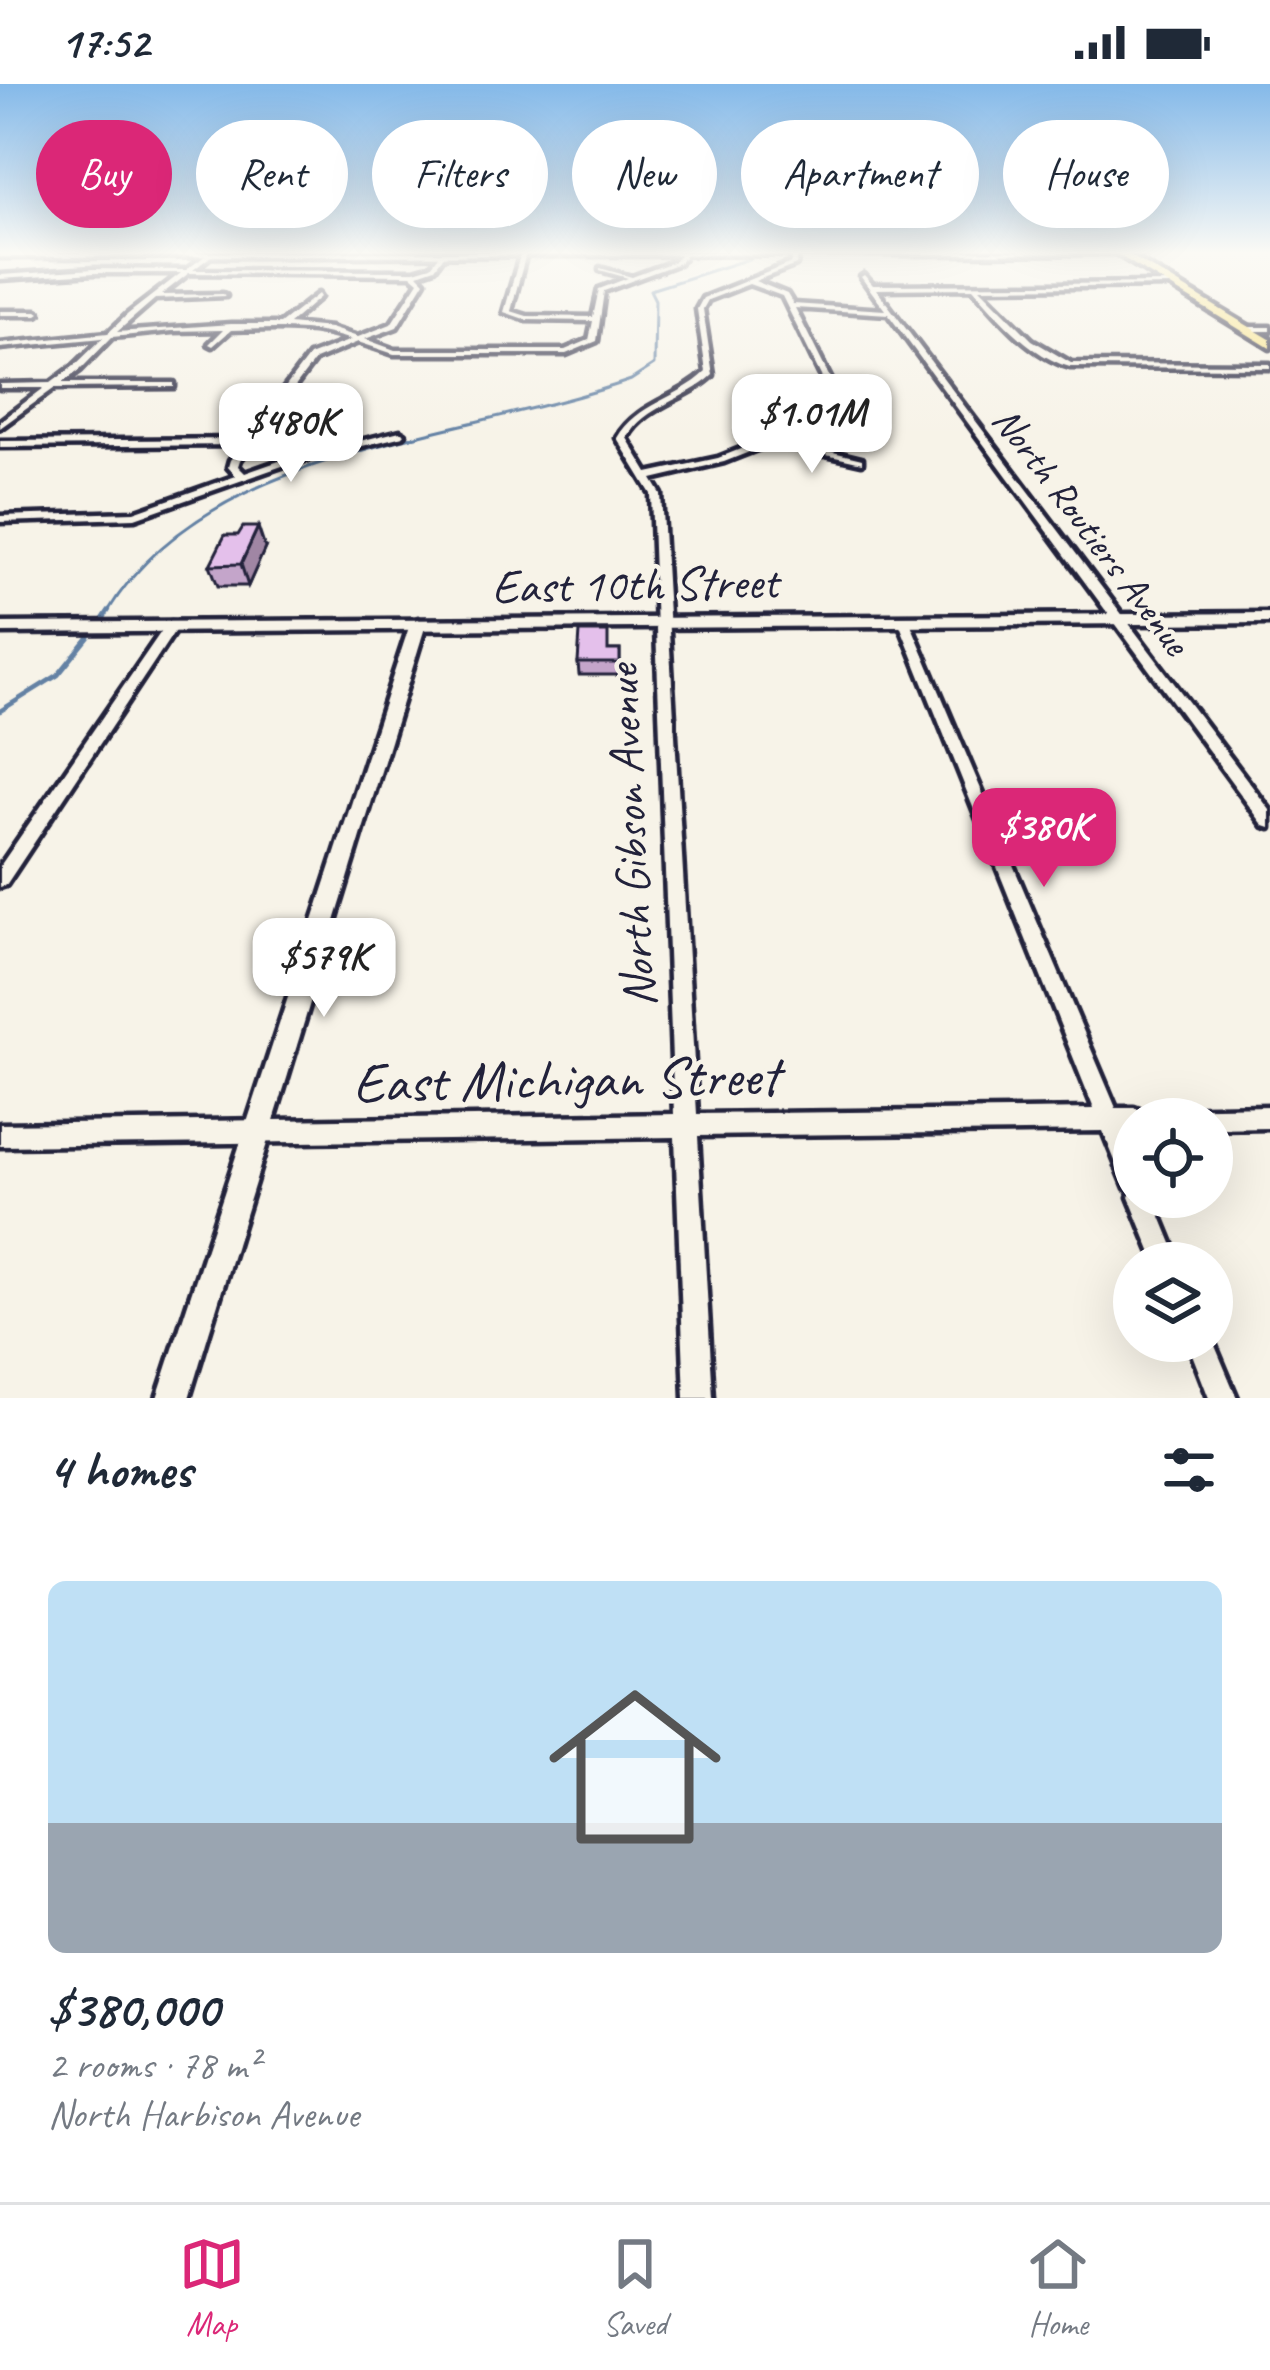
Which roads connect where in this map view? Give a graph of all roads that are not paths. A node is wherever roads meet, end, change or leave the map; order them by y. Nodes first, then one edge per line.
1 (137, 312) edge
2 (298, 312) edge
3 (403, 312) edge
4 (508, 312) edge
5 (596, 312) edge
6 (702, 312) edge
7 (794, 312) edge
8 (889, 312) edge
9 (997, 312) edge
10 (1218, 312) edge
11 (0, 314) edge
12 (37, 314) dead end
13 (595, 319) junction
14 (231, 326) junction
15 (282, 326) junction
16 (1245, 329) junction
17 (1270, 329) edge
18 (111, 335) junction
19 (353, 340) junction
20 (213, 344) dead end
21 (1270, 344) edge
22 (0, 346) edge
23 (1270, 366) edge
24 (0, 386) edge
25 (54, 386) junction
26 (171, 386) dead end
27 (0, 425) edge
28 (400, 434) dead end
29 (767, 439) junction
30 (248, 442) junction
31 (0, 444) edge
32 (859, 461) dead end
33 (242, 476) junction
34 (649, 476) junction
35 (0, 519) edge
36 (1270, 618) edge
37 (1120, 619) junction
38 (904, 620) junction
39 (663, 622) junction
40 (418, 625) junction
41 (172, 626) junction
42 (0, 628) edge
43 (1270, 822) edge
44 (0, 880) edge
45 (1233, 1118) edge
46 (1270, 1118) edge
47 (1109, 1120) junction
48 (1113, 1120) edge
49 (686, 1126) junction
50 (1113, 1130) edge
51 (257, 1131) junction
52 (0, 1135) edge
53 (1208, 1362) edge
54 (173, 1398) edge
55 (698, 1398) edge
56 (1223, 1398) edge

1 - 18 street
2 - 15 street
3 - 19 street
4 - 13 street
5 - 13 street
6 - 34 street, North Gibson Avenue
7 - 29 street
8 - 37 street, North Routiers Avenue
9 - 23 street
10 - 16 main road
11 - 12 street
13 - 19 street
14 - 15 street
14 - 18 street
14 - 20 street
15 - 19 street
16 - 17 street
16 - 21 main road
18 - 22 street
18 - 25 street
19 - 30 street
24 - 25 street
25 - 26 street
25 - 27 street
28 - 33 street
29 - 32 street
29 - 34 street
30 - 31 street
30 - 33 street
33 - 35 street
34 - 39 street, North Gibson Avenue
36 - 37 main road, East 10th Street
37 - 38 main road, East 10th Street
37 - 43 street, North Routiers Avenue
38 - 39 main road, East 10th Street
38 - 47 street
39 - 40 main road, East 10th Street
39 - 49 street, North Gibson Avenue
40 - 41 main road, East 10th Street
40 - 51 street
41 - 42 main road, East 10th Street
41 - 44 street
45 - 46 street
47 - 48 street, East Michigan Street
47 - 49 street, East Michigan Street
47 - 50 street
49 - 51 street, East Michigan Street
49 - 55 street, North Gibson Avenue
51 - 52 street, East Michigan Street
51 - 54 street
53 - 56 street

